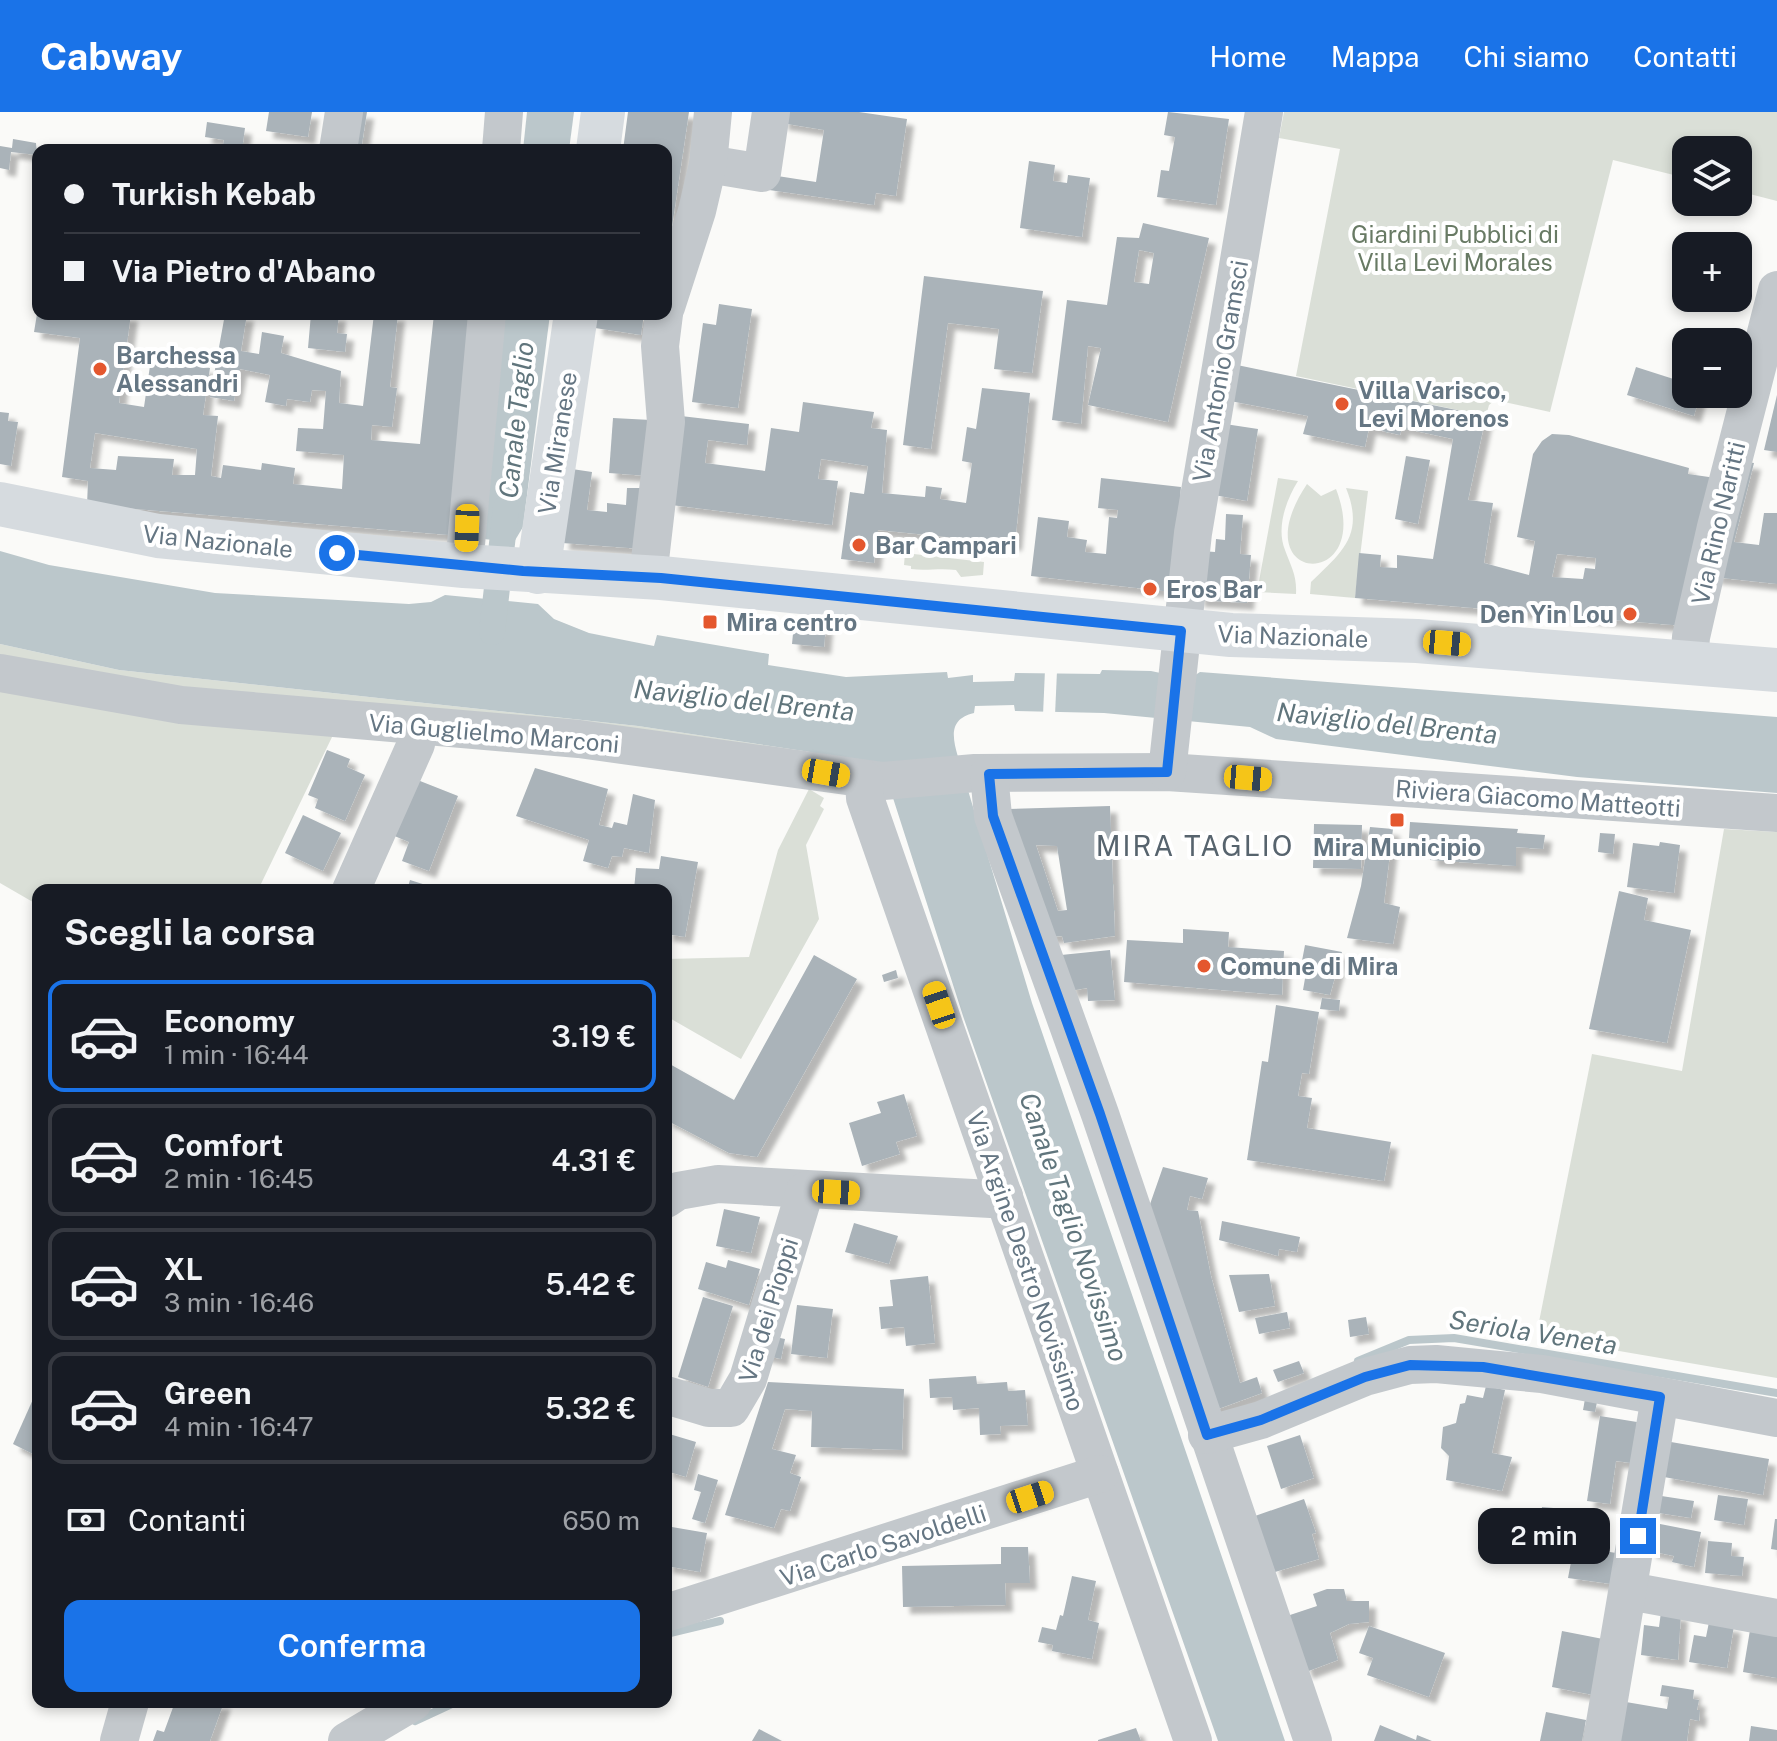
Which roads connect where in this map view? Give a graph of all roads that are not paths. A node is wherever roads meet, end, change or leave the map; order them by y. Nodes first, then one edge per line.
1 (344, 112) edge
2 (504, 112) edge
3 (603, 112) edge
4 (771, 112) edge
5 (1264, 112) edge
6 (339, 144) edge
7 (501, 144) edge
8 (599, 144) edge
9 (711, 147) edge
10 (672, 289) edge
11 (1777, 290) edge
12 (487, 320) edge
13 (575, 320) edge
14 (662, 320) edge
15 (0, 504) edge
16 (468, 566) junction
17 (531, 571) junction
18 (648, 577) junction
19 (1178, 652) junction
20 (1689, 663) junction
21 (1777, 670) edge
22 (0, 673) edge
23 (419, 726) junction
24 (1167, 772) junction
25 (977, 774) junction
26 (873, 780) junction
27 (1777, 813) edge
28 (354, 884) edge
29 (805, 1191) junction
30 (672, 1195) edge
31 (1004, 1196) junction
32 (672, 1397) edge
33 (1660, 1397) junction
34 (1777, 1418) edge
35 (1207, 1435) junction
36 (1100, 1474) junction
37 (1629, 1591) junction
38 (672, 1611) edge
39 (1777, 1618) edge
40 (128, 1708) edge
41 (403, 1708) edge
42 (119, 1741) edge
43 (347, 1741) edge
44 (1193, 1741) edge
45 (1313, 1741) edge
46 (1602, 1741) edge

1 - 6 street
2 - 7 street
3 - 8 main road
4 - 9 street
5 - 19 street, Via Antonio Gramsci
9 - 10 street
11 - 20 street, Via Rino Naritti
12 - 16 street
13 - 17 main road, Via Miranese
14 - 18 street
15 - 16 main road, Via Nazionale
16 - 17 main road, Via Nazionale
17 - 18 main road, Via Nazionale
18 - 19 main road, Via Nazionale
19 - 20 main road, Via Nazionale
19 - 24 street, Via Antonio Gramsci
20 - 21 main road, Via Nazionale
22 - 23 street, Via Guglielmo Marconi
23 - 26 street, Via Guglielmo Marconi
23 - 28 street
24 - 25 street, Via Guglielmo Marconi
24 - 27 street, Riviera Giacomo Matteotti
25 - 26 street, Via Guglielmo Marconi
25 - 35 street
26 - 31 street, Via Argine Destro Novissimo
29 - 30 street
29 - 31 street
29 - 32 street, Via dei Pioppi
31 - 36 street, Via Argine Destro Novissimo
33 - 34 street
33 - 35 street
33 - 37 street
35 - 45 street
36 - 38 street, Via Carlo Savoldelli
36 - 44 street, Via Argine Destro Novissimo
37 - 39 street
37 - 46 street
40 - 42 street
41 - 43 street

